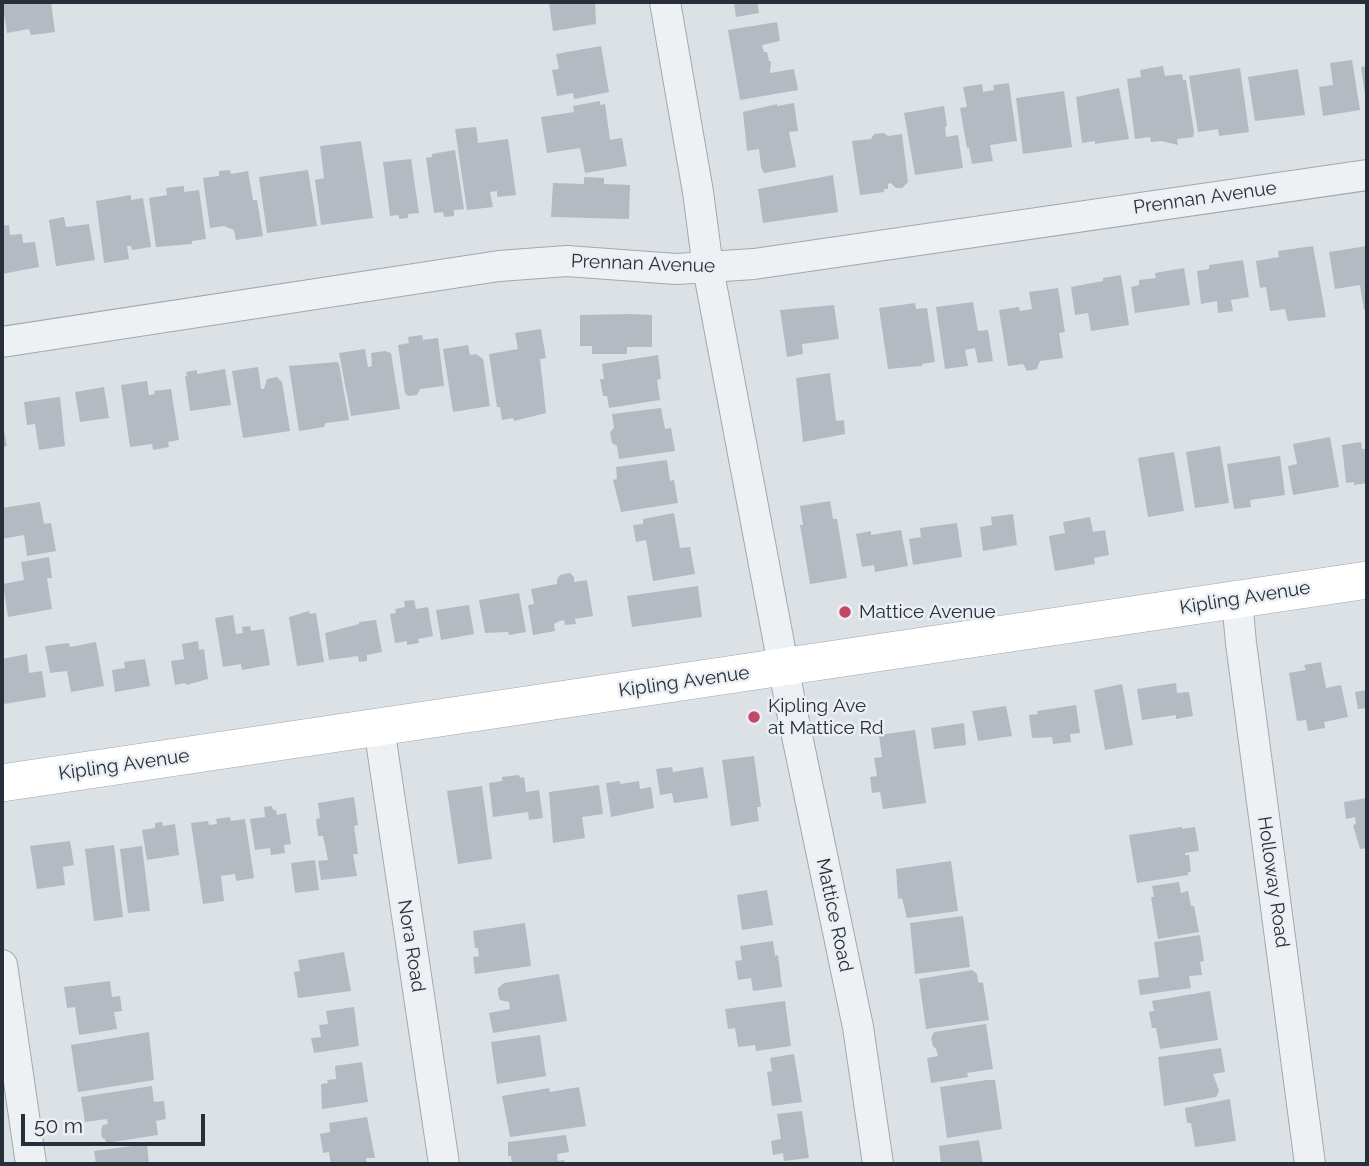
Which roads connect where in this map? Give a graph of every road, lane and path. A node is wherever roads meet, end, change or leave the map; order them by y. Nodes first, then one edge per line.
1 (665, 2) edge
2 (1367, 175) edge
3 (708, 268) junction
4 (2, 342) edge
5 (1367, 580) edge
6 (1237, 600) junction
7 (784, 667) junction
8 (379, 727) junction
9 (2, 783) edge
10 (2, 965) edge
11 (31, 1164) edge
12 (444, 1164) edge
13 (878, 1164) edge
14 (1310, 1164) edge

1 - 3 street
2 - 3 street, Prennan Avenue
3 - 4 street, Prennan Avenue
3 - 7 street
5 - 6 main road, Kipling Avenue
6 - 7 main road, Kipling Avenue
6 - 14 street, Holloway Road
7 - 8 main road, Kipling Avenue
7 - 13 street, Mattice Road
8 - 9 main road, Kipling Avenue
8 - 12 street, Nora Road
10 - 11 street

